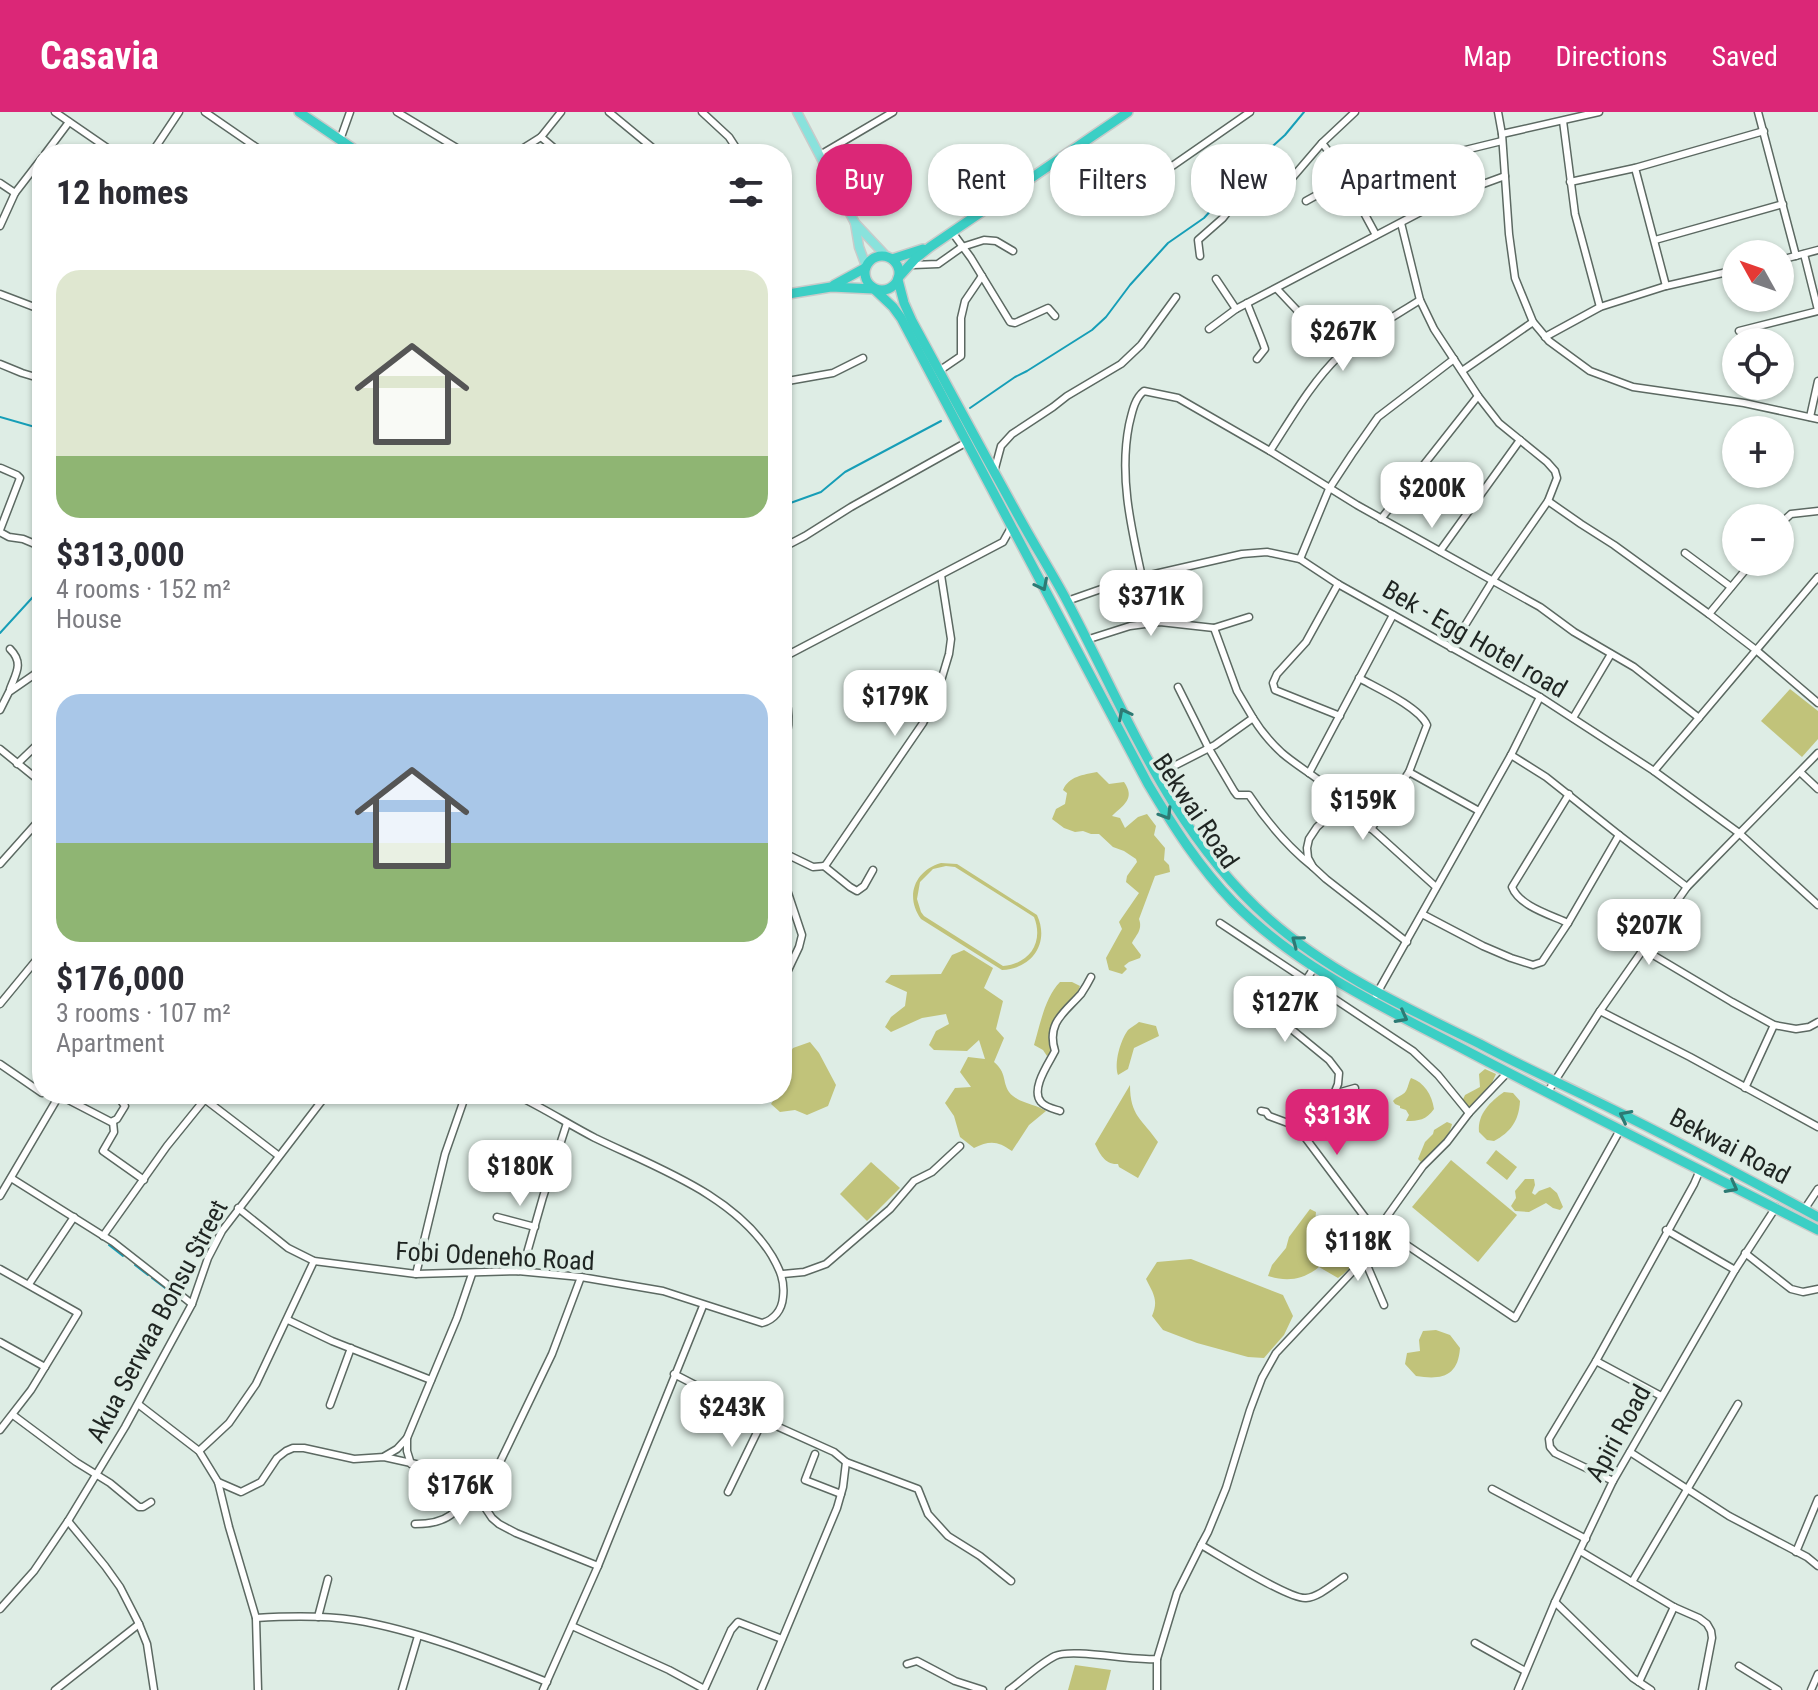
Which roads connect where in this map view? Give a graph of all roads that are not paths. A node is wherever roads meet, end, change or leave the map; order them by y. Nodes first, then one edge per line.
1 (55, 112) edge
2 (179, 112) edge
3 (205, 112) edge
4 (299, 112) edge
5 (350, 112) edge
6 (397, 112) edge
7 (561, 112) edge
8 (609, 112) edge
9 (702, 112) edge
10 (797, 112) edge
11 (893, 112) edge
12 (1128, 112) edge
13 (1250, 112) edge
14 (1355, 112) edge
15 (1498, 112) edge
16 (1599, 112) edge
17 (1758, 112) edge
18 (1585, 114) edge
19 (1563, 121) junction
20 (69, 122) junction
21 (1764, 131) junction
22 (541, 137) junction
23 (1502, 137) junction
24 (340, 140) junction
25 (1322, 143) joint
26 (53, 144) edge
27 (101, 144) edge
28 (158, 144) edge
29 (251, 144) edge
30 (346, 144) edge
31 (450, 144) edge
32 (530, 144) edge
33 (549, 144) edge
34 (648, 144) edge
35 (734, 144) edge
36 (839, 144) edge
37 (1481, 144) edge
38 (816, 148) edge
39 (1175, 164) edge
40 (1635, 168) junction
41 (32, 171) edge
42 (1505, 176) junction
43 (1570, 182) junction
44 (0, 183) edge
45 (15, 193) junction
46 (1312, 198) edge
47 (1306, 201) dead end
48 (1783, 204) junction
49 (851, 216) edge
50 (1366, 216) edge
51 (855, 223) junction
52 (1401, 223) junction
53 (0, 226) edge
54 (952, 232) junction
55 (1376, 235) junction
56 (1655, 240) junction
57 (962, 247) junction
58 (928, 249) junction
59 (1818, 250) edge
60 (1013, 251) dead end
61 (1800, 255) junction
62 (1200, 256) dead end
63 (1794, 256) edge
64 (889, 258) junction
65 (913, 265) junction
66 (865, 267) junction
67 (1722, 273) edge
68 (982, 276) junction
69 (898, 279) junction
70 (1216, 279) dead end
71 (1666, 286) junction
72 (835, 287) junction
73 (875, 289) junction
74 (1277, 289) junction
75 (792, 293) edge
76 (0, 294) edge
77 (1176, 297) dead end
78 (1420, 300) junction
79 (904, 303) junction
80 (1247, 303) junction
81 (32, 306) edge
82 (1600, 307) junction
83 (1236, 309) junction
84 (1818, 310) edge
85 (1055, 316) dead end
86 (901, 318) junction
87 (1533, 322) junction
88 (1750, 328) edge
89 (1209, 329) dead end
90 (1545, 337) junction
91 (1339, 355) junction
92 (863, 358) dead end
93 (1257, 359) dead end
94 (1454, 359) junction
95 (0, 364) edge
96 (939, 371) junction
97 (1462, 371) junction
98 (32, 376) edge
99 (792, 380) edge
100 (1818, 381) edge
101 (1478, 396) junction
102 (1810, 417) junction
103 (1818, 419) edge
104 (1520, 440) junction
105 (967, 442) junction
106 (1270, 451) junction
107 (1, 468) edge
108 (994, 472) junction
109 (1329, 489) junction
110 (1548, 501) junction
111 (1818, 511) edge
112 (1794, 514) edge
113 (1381, 519) junction
114 (1012, 526) junction
115 (0, 531) edge
116 (1003, 542) junction
117 (32, 543) edge
118 (792, 543) edge
119 (1021, 543) junction
120 (1440, 551) junction
121 (1685, 553) dead end
122 (1300, 559) junction
123 (941, 575) junction
124 (1740, 576) edge
125 (1142, 577) junction
126 (1493, 580) junction
127 (1816, 582) edge
128 (1338, 584) junction
129 (1731, 587) junction
130 (1067, 601) junction
131 (1709, 614) junction
132 (1393, 615) junction
133 (1249, 617) dead end
134 (1214, 628) junction
135 (1086, 640) junction
136 (1451, 648) junction
137 (10, 649) dead end
138 (1756, 650) junction
139 (792, 653) edge
140 (1093, 654) junction
141 (1611, 654) junction
142 (1082, 660) junction
143 (32, 676) edge
144 (1359, 678) junction
145 (1178, 687) dead end
146 (9, 692) junction
147 (1540, 697) junction
148 (1818, 703) edge
149 (0, 710) edge
150 (1340, 716) junction
151 (1253, 718) junction
152 (1573, 718) junction
153 (1699, 718) junction
154 (1208, 747) junction
155 (0, 749) edge
156 (32, 750) edge
157 (1818, 753) edge
158 (1511, 755) junction
159 (17, 764) junction
160 (1654, 771) junction
161 (1409, 772) junction
162 (1800, 772) junction
163 (1309, 773) junction
164 (32, 775) edge
165 (1818, 789) edge
166 (1569, 794) junction
167 (1169, 798) junction
168 (1343, 803) junction
169 (1479, 811) junction
170 (32, 828) edge
171 (1371, 829) junction
172 (1739, 833) junction
173 (1619, 835) junction
174 (792, 857) edge
175 (0, 864) edge
176 (824, 866) junction
177 (1313, 867) junction
178 (873, 870) dead end
179 (1436, 887) junction
180 (1687, 887) junction
181 (792, 905) edge
182 (1818, 905) edge
183 (1422, 914) junction
184 (1220, 923) dead end
185 (1568, 923) junction
186 (1407, 942) junction
187 (1643, 949) junction
188 (792, 962) edge
189 (32, 965) edge
190 (1314, 968) junction
191 (1327, 976) junction
192 (1091, 977) dead end
193 (1306, 980) junction
194 (1319, 988) junction
195 (1375, 997) junction
196 (0, 1004) edge
197 (1295, 1004) junction
198 (1600, 1011) junction
199 (1818, 1022) edge
200 (1774, 1025) junction
201 (0, 1064) edge
202 (1508, 1072) junction
203 (1553, 1082) junction
204 (32, 1086) edge
205 (1355, 1088) dead end
206 (1745, 1088) junction
207 (1547, 1093) junction
208 (1334, 1094) junction
209 (54, 1104) edge
210 (72, 1104) edge
211 (124, 1104) edge
212 (201, 1104) edge
213 (211, 1104) edge
214 (319, 1104) edge
215 (462, 1104) edge
216 (534, 1104) edge
217 (1060, 1111) dead end
218 (1261, 1111) dead end
219 (1469, 1113) junction
220 (113, 1122) junction
221 (567, 1123) junction
222 (1818, 1127) edge
223 (1620, 1130) junction
224 (1304, 1134) junction
225 (1677, 1143) junction
226 (960, 1146) dead end
227 (279, 1156) junction
228 (1670, 1156) junction
229 (1700, 1170) junction
230 (11, 1178) junction
231 (144, 1180) junction
232 (1818, 1189) edge
233 (0, 1196) edge
234 (1776, 1207) junction
235 (238, 1208) junction
236 (1805, 1209) junction
237 (74, 1217) junction
238 (497, 1217) dead end
239 (1818, 1217) edge
240 (1796, 1219) junction
241 (535, 1227) junction
242 (1378, 1229) junction
243 (1666, 1230) junction
244 (1818, 1230) edge
245 (103, 1236) junction
246 (1365, 1252) junction
247 (1745, 1253) junction
248 (525, 1260) junction
249 (314, 1261) junction
250 (0, 1269) edge
251 (1735, 1270) junction
252 (518, 1271) junction
253 (533, 1273) junction
254 (416, 1274) junction
255 (472, 1274) junction
256 (783, 1274) junction
257 (581, 1277) junction
258 (29, 1284) junction
259 (1818, 1289) edge
260 (192, 1304) junction
261 (1384, 1305) dead end
262 (703, 1306) junction
263 (288, 1320) junction
264 (0, 1342) edge
265 (351, 1348) junction
266 (1596, 1361) junction
267 (45, 1367) junction
268 (674, 1374) junction
269 (431, 1380) junction
270 (1661, 1396) junction
271 (138, 1404) junction
272 (1738, 1404) dead end
273 (330, 1405) dead end
274 (13, 1415) junction
275 (763, 1420) junction
276 (2, 1425) edge
277 (407, 1438) junction
278 (199, 1451) junction
279 (1630, 1452) junction
280 (815, 1454) dead end
281 (384, 1457) junction
282 (846, 1462) junction
283 (411, 1464) junction
284 (96, 1475) junction
285 (1613, 1481) junction
286 (218, 1482) junction
287 (469, 1484) junction
288 (1687, 1488) junction
289 (1492, 1489) dead end
290 (728, 1492) dead end
291 (841, 1494) junction
292 (1818, 1499) edge
293 (151, 1502) dead end
294 (68, 1521) junction
295 (415, 1524) dead end
296 (1586, 1539) junction
297 (1201, 1545) junction
298 (1580, 1551) junction
299 (1796, 1552) junction
300 (598, 1566) junction
301 (1818, 1566) edge
302 (1344, 1577) dead end
303 (328, 1579) dead end
304 (1011, 1581) dead end
305 (1632, 1582) junction
306 (1555, 1602) junction
307 (1674, 1607) junction
308 (0, 1609) edge
309 (318, 1617) junction
310 (256, 1618) junction
311 (139, 1624) junction
312 (572, 1626) junction
313 (418, 1636) junction
314 (782, 1639) junction
315 (1475, 1643) dead end
316 (1157, 1659) junction
317 (907, 1664) dead end
318 (1739, 1666) dead end
319 (1525, 1671) junction
320 (1818, 1674) edge
321 (547, 1682) junction
322 (1639, 1682) junction
323 (55, 1690) edge
324 (154, 1690) edge
325 (258, 1690) edge
326 (402, 1690) edge
327 (543, 1690) edge
328 (704, 1690) edge
329 (761, 1690) edge
330 (983, 1690) edge
331 (1009, 1690) edge
332 (1157, 1690) edge
333 (1518, 1690) edge
334 (1651, 1690) edge
335 (1702, 1690) edge
336 (1778, 1690) edge
337 (1811, 1690) edge

1 - 20 street
2 - 28 street
3 - 29 street
4 - 24 highway
5 - 24 street
6 - 31 street
7 - 22 street
8 - 34 street
9 - 35 street
10 - 38 main road
11 - 36 street
12 - 54 highway
13 - 39 street
14 - 25 street
15 - 23 street
16 - 18 street
17 - 21 street
18 - 19 street
19 - 23 street
19 - 43 street
20 - 26 street
20 - 27 street
21 - 40 street
21 - 48 street
22 - 32 street
22 - 33 street
23 - 37 street
23 - 42 street
24 - 30 highway
25 - 62 street
40 - 43 street
40 - 56 street
41 - 45 street
42 - 52 street
42 - 87 street
43 - 82 street
44 - 45 street
45 - 53 street
46 - 47 street
48 - 56 street
48 - 61 street
49 - 51 main road
50 - 55 street
51 - 64 main road
51 - 66 main road
52 - 55 street
52 - 78 street
54 - 57 street
54 - 58 highway
55 - 74 street
56 - 71 street
57 - 60 street
57 - 65 street
57 - 68 street
58 - 64 highway
58 - 65 highway
58 - 69 highway
59 - 61 street
61 - 63 street
61 - 84 street
64 - 66 highway
64 - 69 highway
65 - 79 highway
66 - 72 highway
66 - 73 highway
67 - 71 street
68 - 85 street
68 - 96 street
69 - 73 highway
69 - 79 highway, Bekwai Road
70 - 83 street
71 - 82 street
72 - 73 highway
72 - 75 highway
72 - 86 highway
73 - 86 highway
74 - 80 street
74 - 91 street
76 - 81 street
77 - 108 street
78 - 91 street
78 - 94 street
79 - 96 highway, Bekwai Road
80 - 83 street
80 - 93 street
82 - 90 street
83 - 89 street
84 - 88 street
86 - 105 highway, Bekwai Road
87 - 90 street
87 - 97 street
90 - 102 street
91 - 106 street
92 - 99 street
94 - 97 street
94 - 109 street
95 - 98 street
96 - 108 highway, Bekwai Road
97 - 101 street
100 - 102 street
101 - 104 street
101 - 113 street
102 - 103 street
104 - 110 street
104 - 120 street
105 - 114 highway, Bekwai Road
105 - 118 street
106 - 109 street
106 - 125 street
107 - 115 street
108 - 130 highway, Bekwai Road
109 - 113 street
109 - 122 street
110 - 126 street
110 - 131 street
111 - 112 street
113 - 120 street
114 - 116 street
114 - 119 highway, Bekwai Road
115 - 117 street
116 - 119 street
116 - 123 street
119 -> 142 highway, Bekwai Road
120 - 126 street
121 - 129 street
122 - 125 street, Bek - Egg Hotel road
122 - 128 street, Bek - Egg Hotel road
123 - 139 street
123 - 176 street
124 - 129 street
125 - 130 street, Bek - Egg Hotel road
126 - 136 street
126 - 141 street
127 - 138 street
128 - 132 street, Bek - Egg Hotel road
128 - 150 street
129 - 131 street
130 - 135 highway, Bekwai Road
131 - 138 street
132 - 136 street, Bek - Egg Hotel road
132 - 144 street
133 - 134 street
134 - 135 street
134 - 151 street
135 - 140 highway, Bekwai Road
136 - 147 street, Bek - Egg Hotel road
137 - 146 street
138 - 148 street
138 - 153 street
140 - 142 highway
167 -> 140 highway, Bekwai Road
141 - 152 street
141 - 153 street
142 -> 190 highway, Bekwai Road
143 - 146 street
144 - 150 street
144 - 161 street
145 - 154 street
146 - 149 street
147 - 152 street, Bek - Egg Hotel road
147 - 158 street
150 - 163 street
151 - 154 street
151 - 163 street
152 - 160 street, Bek - Egg Hotel road
153 - 160 street
154 - 167 street
154 - 177 street
155 - 159 street
156 - 159 street
157 - 162 street
158 - 166 street
158 - 169 street
159 - 164 street
160 - 172 street, Bek - Egg Hotel road
161 - 169 street
161 - 171 street
162 - 165 street
162 - 172 street
163 - 168 street
166 - 173 street
166 - 185 street
195 -> 167 highway, Bekwai Road
168 - 171 street
168 - 177 street
169 - 179 street
170 - 175 street
171 - 179 street
172 - 180 street
172 - 182 street, Bek - Egg Hotel road
173 - 180 street
173 - 185 street
174 - 176 street
176 - 178 street
177 - 186 street
179 - 183 street
180 - 187 street
181 - 188 street
183 - 185 street
183 - 186 street
184 - 193 street
186 - 195 street
187 - 198 street
187 - 200 street
189 - 196 street
190 - 191 highway, Bekwai Road
190 - 193 street
191 - 194 street
191 - 195 highway, Bekwai Road
192 - 217 street
193 - 194 street
193 - 197 street
194 - 197 street
194 - 219 street
195 -> 202 highway, Bekwai Road
195 - 203 highway, Bekwai Road
197 - 208 street
198 - 203 street
198 - 206 street
199 - 200 street
200 - 206 street
201 - 204 street
202 - 207 highway, Bekwai Road
202 - 219 street
203 - 207 street
225 -> 203 highway, Bekwai Road
205 - 208 street
206 - 222 street
207 - 223 highway, Bekwai Road
208 - 224 street
209 - 230 street
210 - 220 street
211 - 220 street
212 - 231 street
213 - 227 street
214 - 227 street, Akua Serwaa Bonsu Street
215 - 254 street
216 - 221 street
218 - 224 street
219 - 242 street
220 - 231 street
221 - 241 street
221 - 256 street
223 - 228 highway, Bekwai Road
223 - 242 street
224 - 242 street
225 - 228 highway
225 - 236 highway, Bekwai Road
226 - 256 street
227 - 235 street, Akua Serwaa Bonsu Street
228 - 229 highway, Bekwai Road
229 -> 234 highway, Bekwai Road
229 - 243 street
230 - 233 street
230 - 237 street
231 - 245 street
232 - 236 street
234 - 240 highway, Bekwai Road
234 - 247 street, Apiri Road
235 - 249 street, Fobi Odeneho Road
235 - 260 street, Akua Serwaa Bonsu Street
236 - 239 highway, Bekwai Road
236 - 240 street
237 - 245 street
237 - 258 street
238 - 241 street
240 - 244 highway, Bekwai Road
241 - 248 street
242 - 246 street
243 - 251 street
243 - 266 street
245 - 260 street
246 - 261 street
246 - 297 street
247 - 251 street, Apiri Road
247 - 259 street
248 - 252 street
248 - 253 street
249 - 254 street, Fobi Odeneho Road
249 - 263 street
250 - 258 street
251 - 270 street, Apiri Road
252 - 253 street, Fobi Odeneho Road
252 - 255 street, Fobi Odeneho Road
253 - 257 street, Fobi Odeneho Road
254 - 255 street, Fobi Odeneho Road
255 - 269 street
256 - 262 street, Fobi Odeneho Road
257 - 262 street, Fobi Odeneho Road
257 - 287 street
258 - 267 street
260 - 271 street, Akua Serwaa Bonsu Street
262 - 268 street
263 - 265 street
263 - 278 street
264 - 267 street
265 - 269 street
265 - 273 street
266 - 270 street
266 - 285 street
267 - 274 street
268 - 275 street
268 - 300 street
269 - 277 street
270 - 279 street, Apiri Road
271 - 278 street
271 - 284 street, Akua Serwaa Bonsu Street
272 - 288 street
274 - 276 street
274 - 284 street
275 - 282 street
275 - 290 street
277 - 281 street
277 - 283 street
278 - 286 street
279 - 285 street, Apiri Road
279 - 288 street
280 - 291 street
281 - 283 street
281 - 286 street
282 - 291 street
282 - 304 street
283 - 287 street
284 - 293 street
284 - 294 street, Akua Serwaa Bonsu Street
285 - 296 street, Apiri Road
286 - 310 street
287 - 295 street
287 - 300 street
288 - 299 street
288 - 305 street
289 - 296 street
291 - 314 street
292 - 299 street
294 - 308 street, Akua Serwaa Bonsu Street
294 - 311 street
296 - 298 street, Apiri Road
297 - 302 street
297 - 316 street
298 - 305 street
298 - 306 street, Apiri Road
299 - 301 street
300 - 312 street
303 - 309 street
305 - 307 street
306 - 319 street, Apiri Road
306 - 322 street
307 - 322 street
307 - 335 street
309 - 310 street
309 - 313 street
310 - 325 street
311 - 323 street
311 - 324 street
312 - 321 street
312 - 328 street
313 - 321 street
313 - 326 street
314 - 328 street
314 - 329 street
315 - 319 street
316 - 331 street
316 - 332 street
317 - 330 street
318 - 336 street
319 - 333 street, Apiri Road
320 - 337 street
321 - 327 street
322 - 334 street

